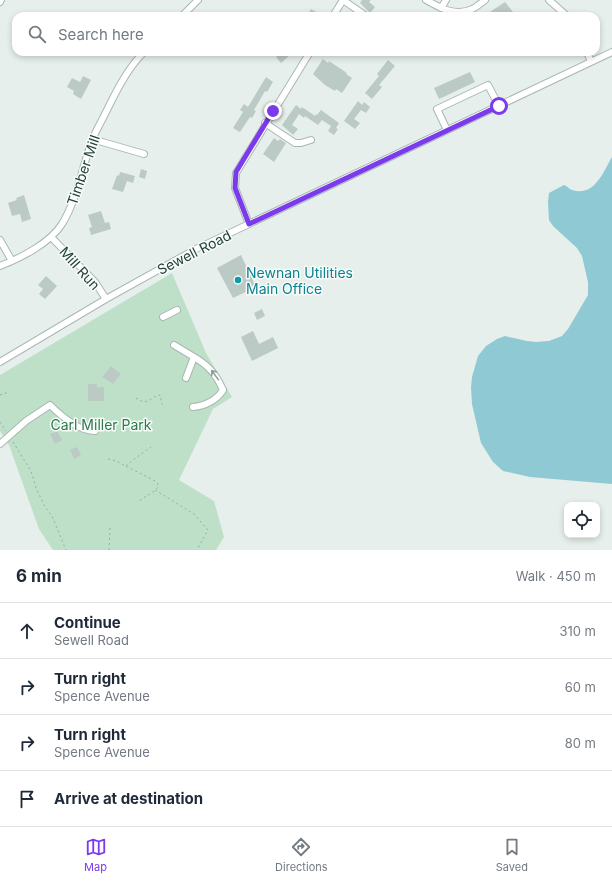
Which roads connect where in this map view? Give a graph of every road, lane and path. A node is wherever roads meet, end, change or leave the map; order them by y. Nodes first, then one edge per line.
1 (198, 0) edge
2 (343, 0) edge
3 (426, 0) edge
4 (446, 0) edge
5 (485, 0) edge
6 (549, 0) edge
7 (441, 8) junction
8 (472, 10) joint
9 (186, 12) edge
10 (336, 12) edge
11 (360, 12) edge
12 (562, 12) edge
13 (612, 52) edge
14 (140, 56) edge
15 (307, 56) edge
16 (589, 56) edge
17 (591, 62) junction
18 (499, 106) junction
19 (265, 123) junction
20 (447, 130) junction
21 (92, 139) junction
22 (311, 140) dead end
23 (144, 154) dead end
24 (249, 224) junction
25 (52, 237) junction
26 (0, 240) edge
27 (12, 261) junction
28 (0, 266) edge
29 (106, 300) junction
30 (177, 310) dead end
31 (163, 317) dead end
32 (174, 345) dead end
33 (194, 357) junction
34 (0, 362) edge
35 (186, 378) dead end
36 (9, 392) dead end
37 (0, 395) edge
38 (136, 398) dead end
39 (164, 406) dead end
40 (193, 407) dead end
41 (0, 422) edge
42 (95, 432) dead end
43 (10, 436) junction
44 (0, 444) edge
45 (151, 448) dead end
46 (108, 459) dead end
47 (126, 466) junction
48 (155, 490) junction
49 (137, 502) dead end
50 (110, 528) dead end
51 (66, 550) edge
52 (109, 550) edge
53 (196, 550) edge

1 - 9 street
2 - 10 street
2 - 11 street
3 - 7 street
4 - 7 street
5 - 8 street
6 - 12 street
7 - 8 street
13 - 17 street, Sewell Road
14 - 21 street, Timber Mill
15 - 19 street
16 - 17 street
17 - 18 street, Sewell Road
18 - 20 street, Sewell Road
18 - 20 street
19 - 22 street
19 - 24 street
20 - 24 street, Sewell Road
21 - 23 street
21 - 25 street, Timber Mill
24 - 29 street, Sewell Road
25 - 27 street, Timber Mill
25 - 29 street, Mill Run
26 - 27 street
27 - 28 street, Timber Mill
29 - 34 street, Sewell Road
30 - 31 street
32 - 33 street
33 - 35 street
40 -> 33 street
36 - 37 path
38 - 39 path
41 - 43 path
42 - 43 street
43 - 44 street
43 - 51 path
45 - 47 path
46 - 47 path
47 - 48 path
48 - 49 path
48 - 53 path
50 - 52 path

